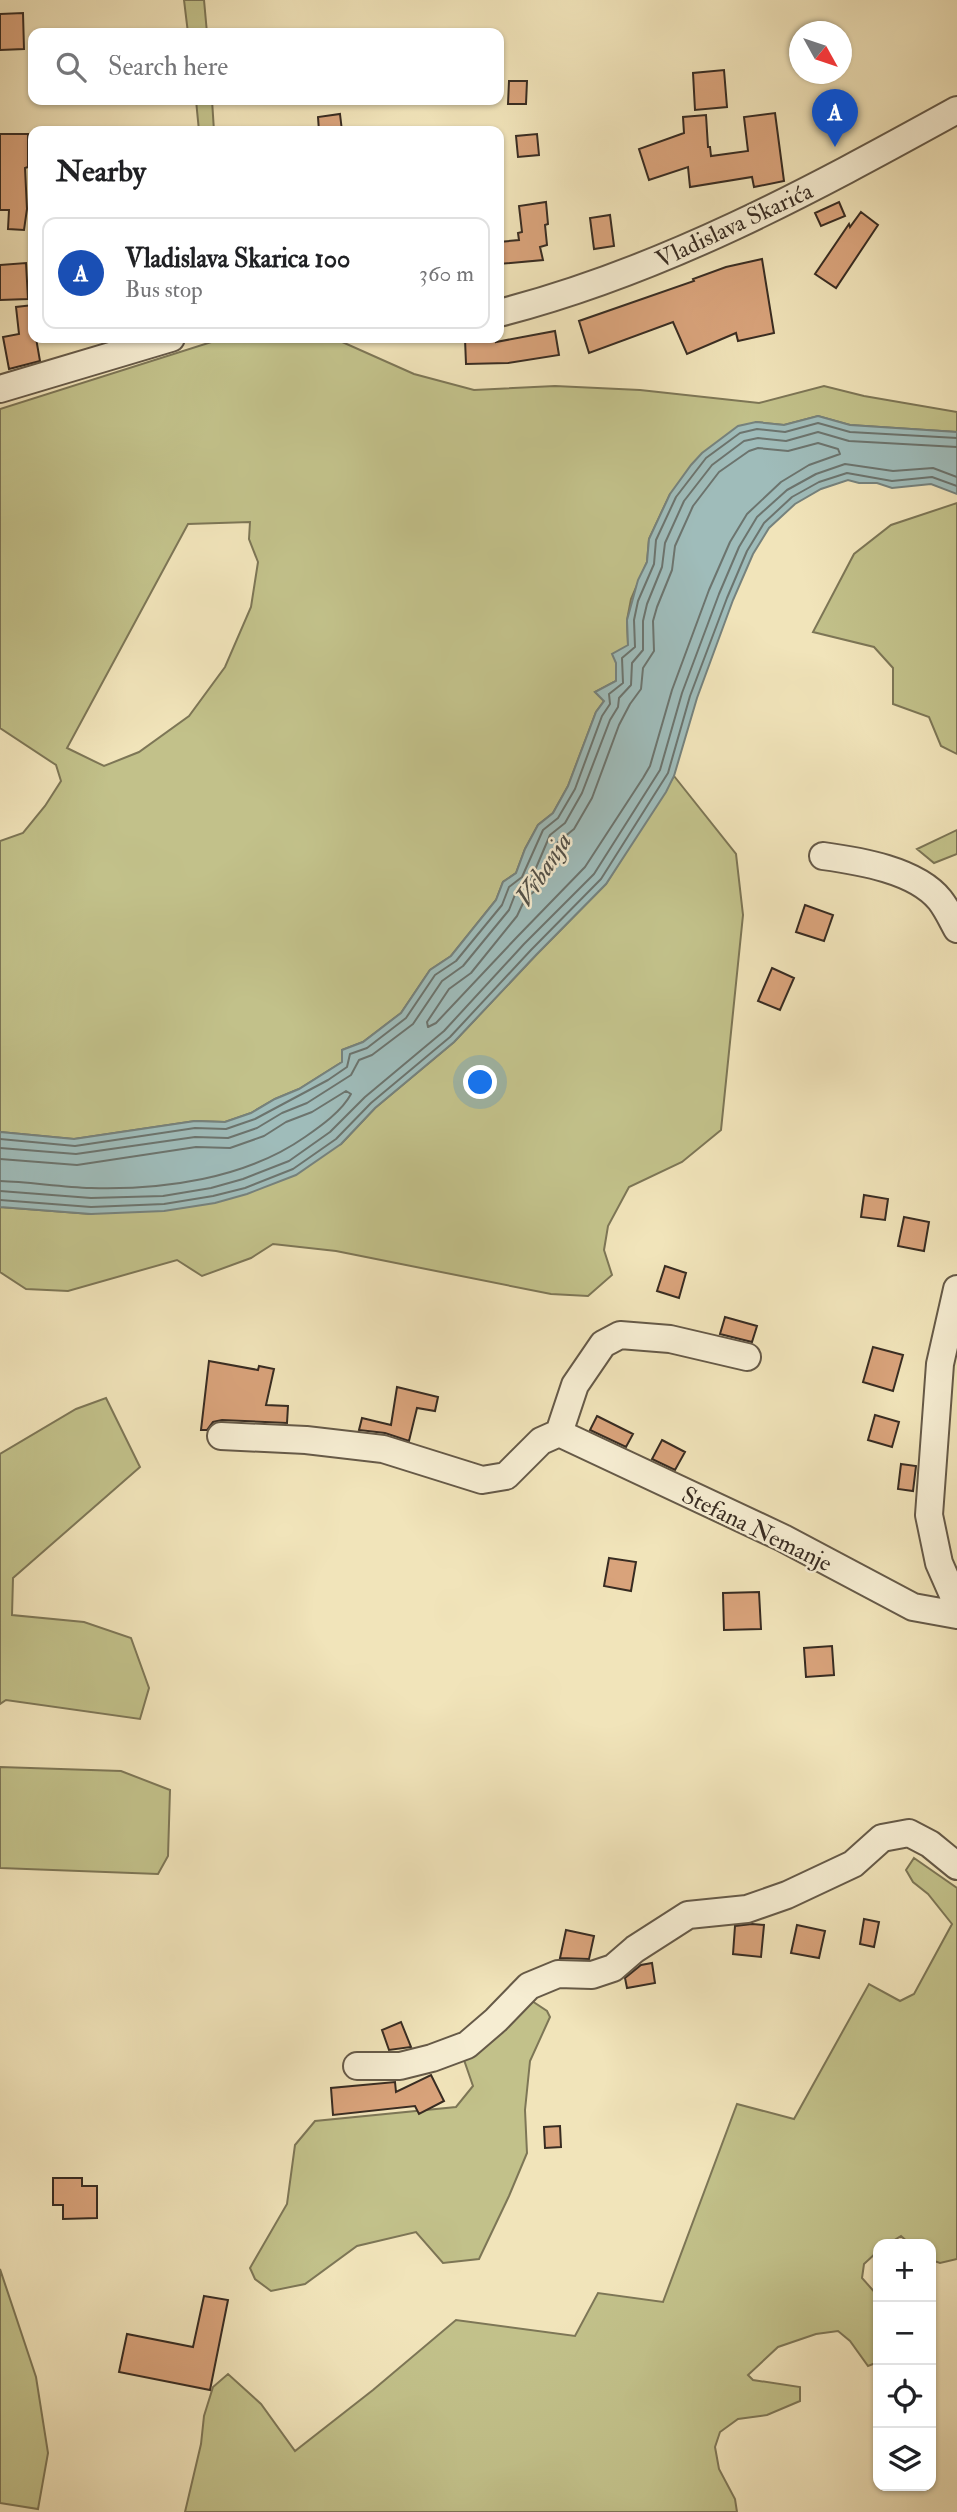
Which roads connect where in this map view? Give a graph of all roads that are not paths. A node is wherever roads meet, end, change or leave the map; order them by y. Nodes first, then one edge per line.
1 (957, 110) edge
2 (504, 312) edge
3 (154, 343) edge
4 (0, 389) edge
5 (823, 856) dead end
6 (957, 929) edge
7 (957, 1289) edge
8 (747, 1357) dead end
9 (559, 1433) junction
10 (221, 1436) dead end
11 (957, 1604) edge
12 (957, 1615) edge
13 (957, 1866) edge
14 (357, 2066) dead end

1 - 2 street, Vladislava Skarića
3 - 4 street
5 - 6 street
7 - 11 street
8 - 9 street
9 - 10 street
9 - 12 street, Stefana Nemanje
13 - 14 street

